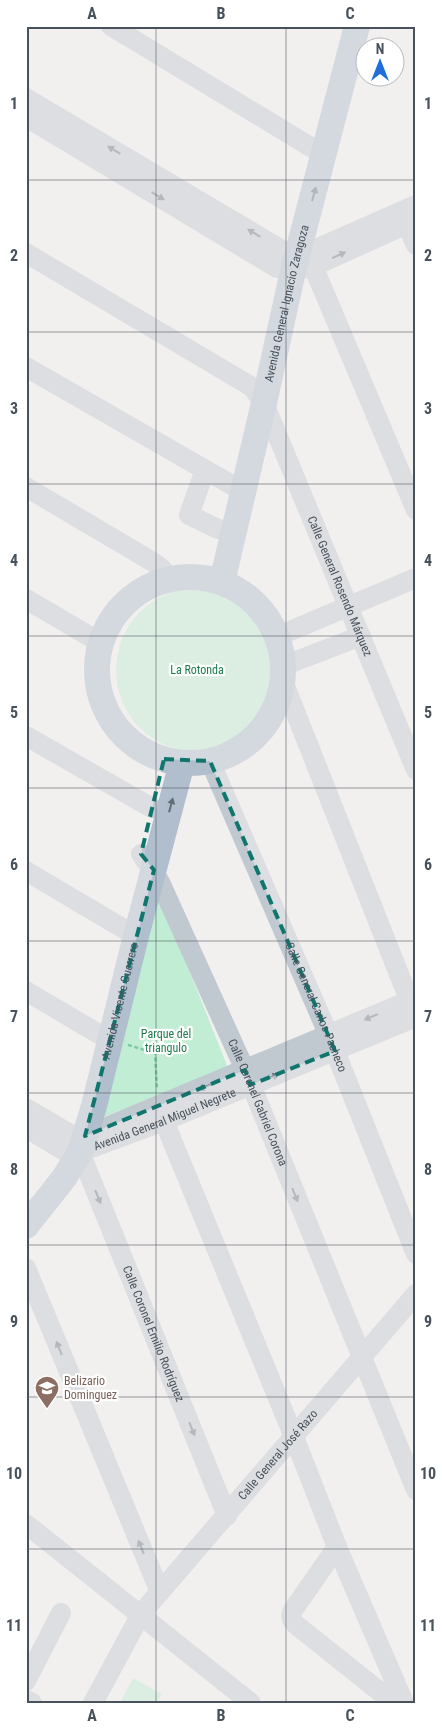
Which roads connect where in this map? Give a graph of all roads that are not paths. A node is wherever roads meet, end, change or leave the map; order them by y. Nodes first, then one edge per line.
1 (112, 26) edge
2 (349, 28) edge
3 (27, 111) edge
4 (316, 150) junction
5 (410, 215) edge
6 (416, 245) edge
7 (26, 253) edge
8 (295, 261) junction
9 (26, 367) edge
10 (258, 395) junction
11 (205, 470) junction
12 (26, 487) edge
13 (236, 488) junction
14 (416, 510) edge
15 (218, 529) junction
16 (416, 578) edge
17 (170, 579) junction
18 (211, 580) junction
19 (26, 599) edge
20 (349, 606) junction
21 (278, 636) junction
22 (361, 636) junction
23 (100, 644) junction
24 (284, 674) junction
25 (26, 736) edge
26 (173, 761) junction
27 (210, 761) junction
28 (416, 770) edge
29 (152, 808) junction
30 (147, 862) junction
31 (26, 871) edge
32 (129, 931) junction
33 (26, 991) edge
34 (414, 1008) edge
35 (103, 1036) junction
36 (332, 1043) junction
37 (247, 1078) junction
38 (26, 1108) edge
39 (161, 1113) junction
40 (26, 1128) edge
41 (75, 1143) junction
42 (26, 1199) edge
43 (26, 1226) edge
44 (416, 1254) edge
45 (26, 1268) edge
46 (416, 1294) edge
47 (362, 1357) junction
48 (294, 1437) junction
49 (416, 1490) edge
50 (227, 1516) junction
51 (26, 1524) edge
52 (337, 1547) junction
53 (160, 1592) junction
54 (61, 1613) dead end
55 (141, 1614) junction
56 (26, 1681) edge
57 (26, 1700) edge
58 (32, 1703) edge
59 (93, 1703) edge
60 (251, 1703) edge
61 (394, 1703) edge
62 (404, 1703) edge

1 - 4 street
2 - 4 main road, Avenida General Ignacio Zaragoza
3 - 8 street
4 - 8 main road, Avenida General Ignacio Zaragoza
5 - 6 street
5 - 8 street
7 - 10 street
8 - 10 main road, Avenida General Ignacio Zaragoza
8 - 14 street
9 - 11 street
10 - 13 main road, Avenida General Ignacio Zaragoza
10 - 20 street, Calle General Rosendo Márquez
11 - 13 street
11 - 15 street
12 - 17 street
13 - 15 main road, Avenida General Ignacio Zaragoza
13 - 18 main road, Avenida General Ignacio Zaragoza
15 - 18 main road, Avenida General Ignacio Zaragoza
16 - 20 street
17 - 18 main road
17 - 23 main road
18 - 21 main road
19 - 23 street
20 - 21 street
20 - 22 street, Calle General Rosendo Márquez
21 - 24 main road
22 - 24 street
22 - 28 street, Calle General Rosendo Márquez
23 - 26 main road
24 - 27 main road
24 - 34 street
25 - 29 street
26 - 27 main road
26 - 29 main road, Avenida Vicente Guerrero
30 -> 26 main road, Avenida Vicente Guerrero
27 - 36 street, Calle General Carlos Pacheco
29 - 30 main road, Avenida Vicente Guerrero
30 - 32 main road, Avenida Vicente Guerrero
30 - 37 street, Calle Coronel Gabriel Corona
31 - 32 street
32 - 35 main road, Avenida Vicente Guerrero
33 - 35 street
34 - 36 street, Avenida General Miguel Negrete
35 - 41 main road, Avenida Vicente Guerrero
36 - 37 street, Avenida General Miguel Negrete
36 - 44 street, Calle General Carlos Pacheco
37 - 39 street, Avenida General Miguel Negrete
37 -> 47 street, Calle Coronel Gabriel Corona
38 - 41 street
39 - 41 street, Avenida General Miguel Negrete
39 - 48 street
40 - 41 street
41 - 42 main road, Avenida Vicente Guerrero
41 - 43 main road, Avenida Vicente Guerrero
41 -> 50 street, Calle Coronel Emilio Rodríguez
53 -> 45 street
46 - 47 street, Calle General José Razo
47 - 48 street, Calle General José Razo
47 - 49 street, Calle Coronel Gabriel Corona
48 - 50 street, Calle General José Razo
48 - 52 street
50 - 53 street, Calle General José Razo
51 - 55 street
52 - 61 street
52 - 62 street
53 - 55 street, Calle General José Razo
54 - 56 street
55 - 59 street, Calle General José Razo
55 - 60 street
57 - 58 street

